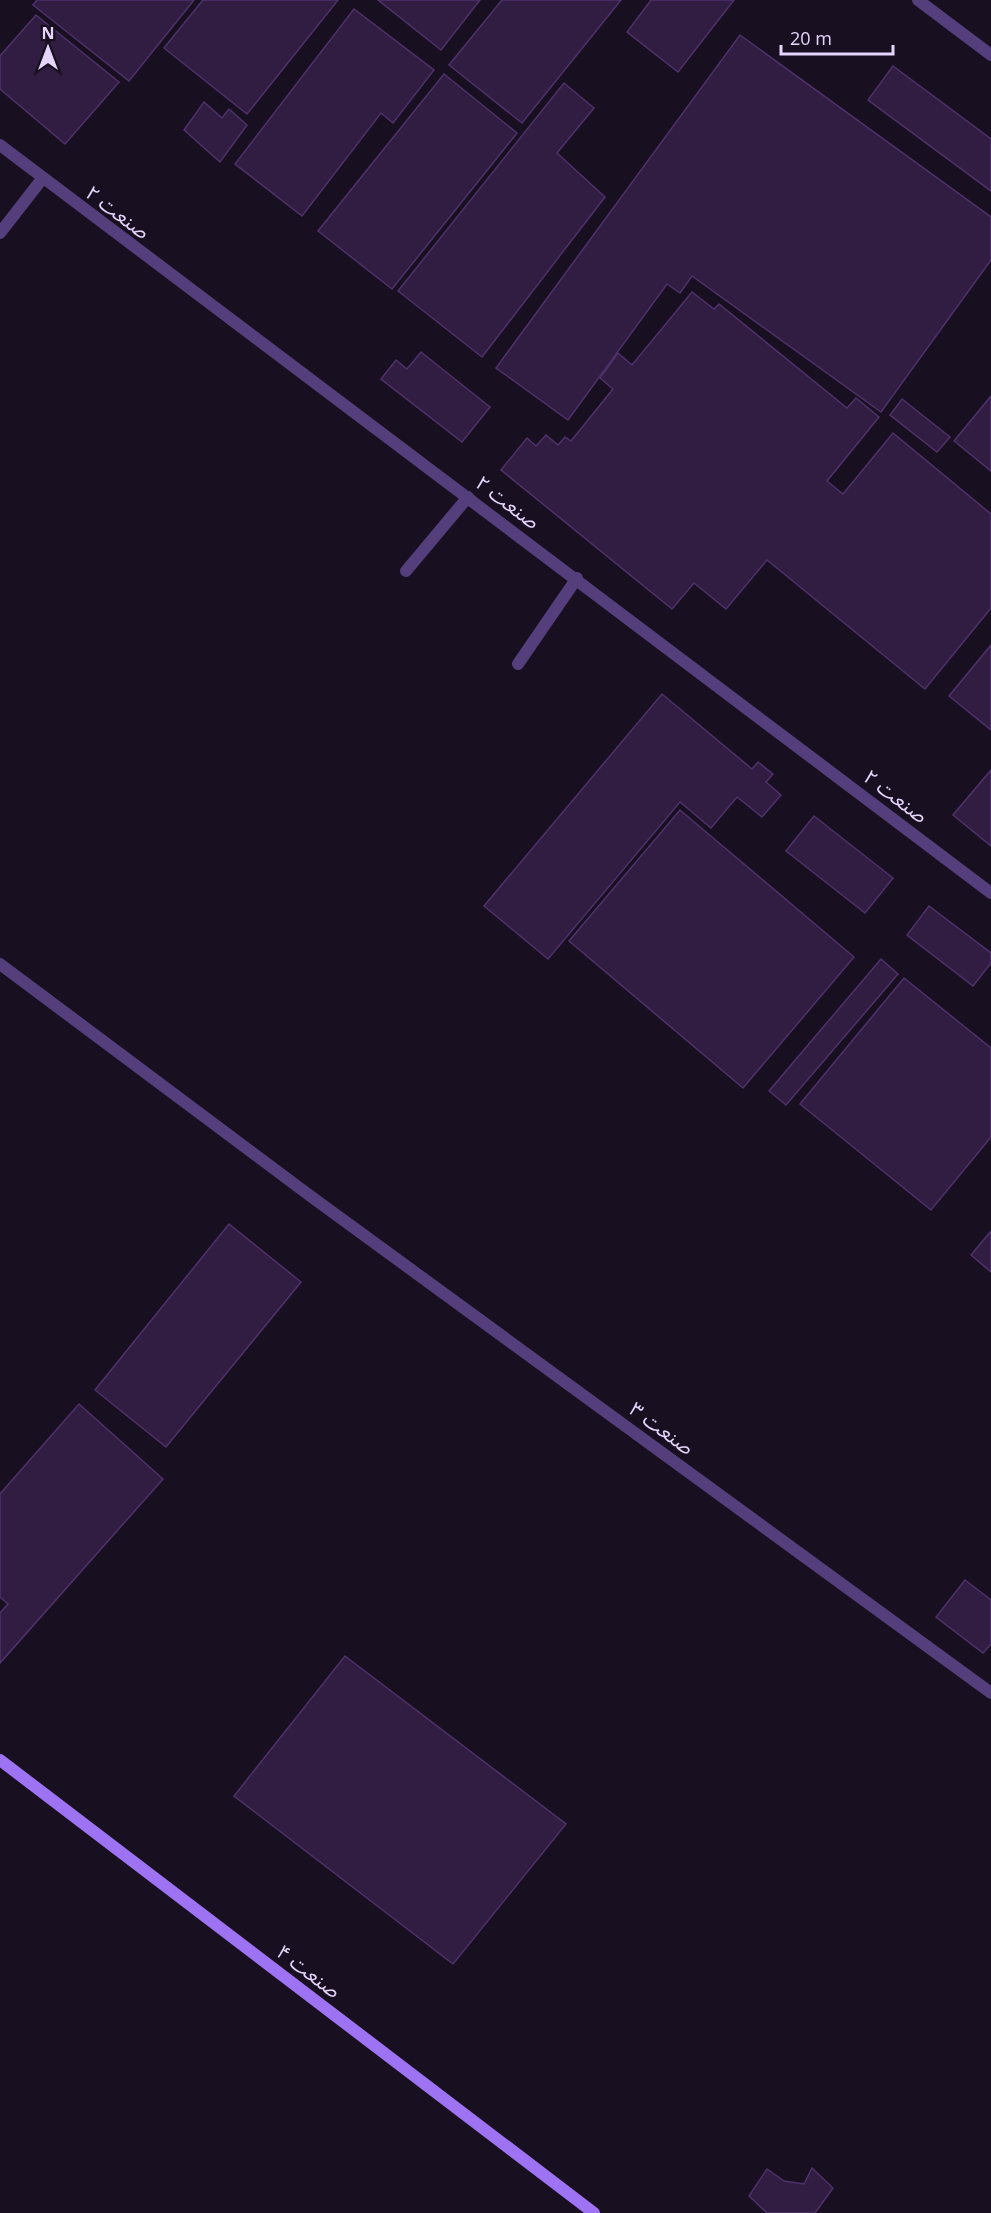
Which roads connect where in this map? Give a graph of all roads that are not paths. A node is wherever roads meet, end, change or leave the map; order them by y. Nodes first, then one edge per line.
1 (918, 0) edge
2 (991, 55) edge
3 (0, 146) edge
4 (42, 179) junction
5 (0, 233) edge
6 (468, 497) junction
7 (406, 571) dead end
8 (577, 578) junction
9 (518, 664) dead end
10 (991, 893) edge
11 (0, 964) edge
12 (991, 1693) edge
13 (0, 1760) edge
14 (594, 2213) edge

1 - 2 street
3 - 4 street, صنعت ۲
4 - 5 street
4 - 6 street, صنعت ۲
6 - 7 street
6 - 8 street, صنعت ۲
8 - 9 street
8 - 10 street, صنعت ۲
11 - 12 street, صنعت ۳
13 - 14 street, صنعت ۴

